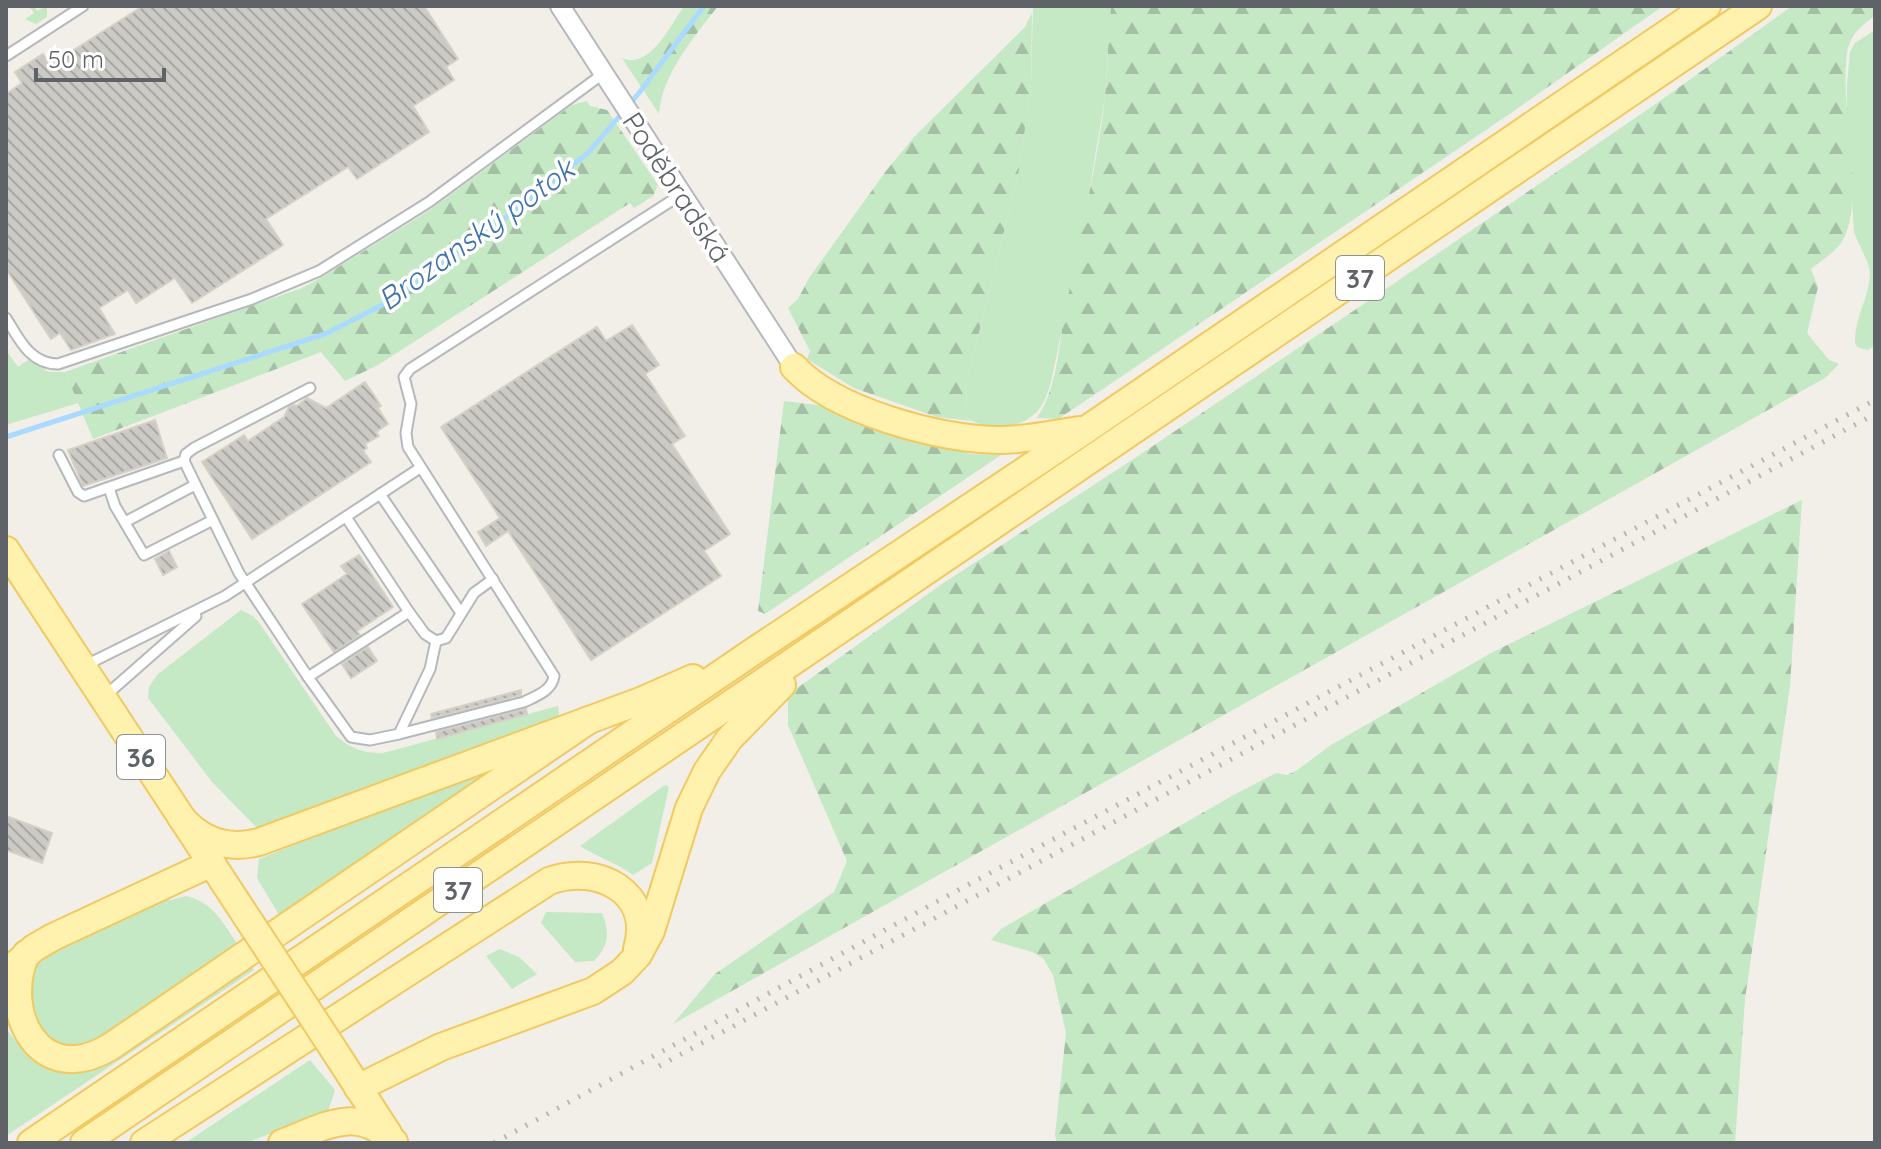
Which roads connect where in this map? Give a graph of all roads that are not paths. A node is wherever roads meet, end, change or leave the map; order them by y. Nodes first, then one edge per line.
1 (83, 6) edge
2 (560, 6) edge
3 (1707, 6) edge
4 (1758, 6) edge
5 (6, 56) edge
6 (604, 73) junction
7 (682, 194) junction
8 (6, 318) edge
9 (794, 367) joint
10 (310, 388) dead end
11 (1087, 429) junction
12 (59, 455) dead end
13 (184, 461) junction
14 (420, 468) junction
15 (195, 485) junction
16 (109, 488) junction
17 (380, 494) junction
18 (346, 517) junction
19 (213, 520) junction
20 (125, 522) junction
21 (6, 550) edge
22 (493, 579) junction
23 (245, 584) junction
24 (225, 596) junction
25 (409, 612) junction
26 (461, 613) junction
27 (832, 637) junction
28 (436, 641) junction
29 (754, 651) junction
30 (83, 667) junction
31 (308, 677) junction
32 (102, 697) junction
33 (589, 720) junction
34 (399, 734) junction
35 (181, 817) junction
36 (212, 863) junction
37 (167, 884) junction
38 (26, 954) junction
39 (622, 972) junction
40 (6, 975) edge
41 (358, 1088) junction
42 (394, 1142) edge
43 (31, 1143) edge
44 (84, 1143) edge
45 (144, 1143) edge
46 (282, 1143) edge

1 - 5 lane
2 - 6 street, Poděbradská
3 - 11 main road, 37
4 - 27 main road, 37
6 - 7 street, Poděbradská
6 - 8 lane
7 - 9 street, Poděbradská
7 - 14 lane
9 - 11 main road
10 - 13 lane
11 - 29 main road, 37
12 - 16 lane
13 - 15 lane
13 - 16 lane
14 - 17 lane
14 - 22 lane
15 - 19 lane
15 - 20 lane
16 - 20 lane
17 - 18 lane
17 - 26 lane
18 - 23 lane
18 - 25 lane
19 - 20 lane
19 - 23 lane
21 - 30 main road, 36
22 - 26 lane
22 - 34 lane
23 - 24 lane
23 - 31 lane
24 - 30 lane
24 - 32 lane
25 - 28 lane
25 - 31 lane
26 - 28 lane
27 - 39 main road
27 - 44 main road, 37
28 - 34 lane
29 - 33 main road
29 - 43 main road, 37
30 - 32 main road, 36
31 - 34 lane
32 - 35 main road, 36
33 - 35 main road
33 - 38 main road
35 - 36 main road, 36
35 - 37 main road
36 - 37 main road
36 - 41 main road, 36, bridge
37 - 38 main road
38 - 40 main road
39 - 41 main road
39 - 45 main road
41 - 42 main road, 36
42 - 46 main road

